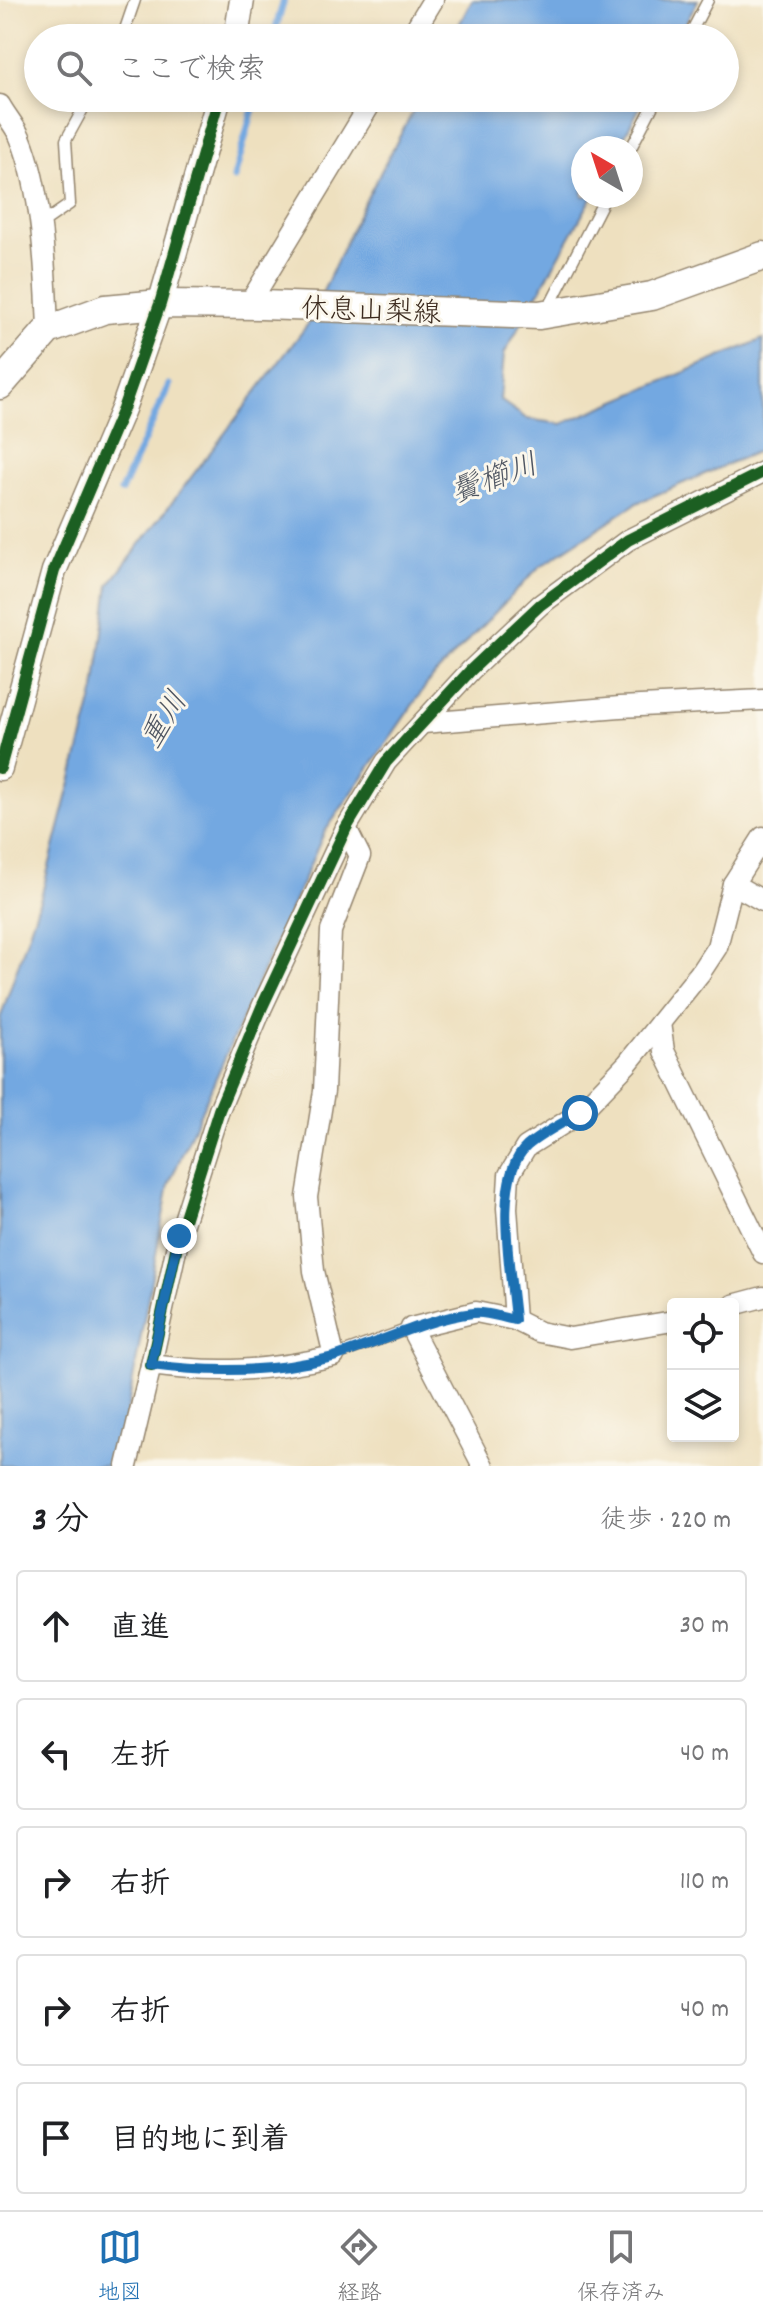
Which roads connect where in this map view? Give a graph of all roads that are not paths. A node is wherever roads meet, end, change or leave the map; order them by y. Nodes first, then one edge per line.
1 (135, 0) edge
2 (242, 0) edge
3 (433, 0) edge
4 (708, 0) edge
5 (127, 24) edge
6 (238, 24) edge
7 (418, 24) edge
8 (695, 24) edge
9 (0, 105) edge
10 (81, 112) edge
11 (215, 112) edge
12 (366, 112) edge
13 (650, 112) edge
14 (637, 136) edge
15 (599, 208) edge
16 (39, 225) junction
17 (763, 256) edge
18 (160, 304) junction
19 (256, 304) junction
20 (542, 314) junction
21 (48, 330) junction
22 (0, 385) edge
23 (763, 472) edge
24 (763, 700) edge
25 (423, 723) junction
26 (0, 768) edge
27 (346, 828) junction
28 (763, 837) edge
29 (733, 884) junction
30 (763, 901) edge
31 (660, 1023) junction
32 (763, 1253) edge
33 (763, 1297) edge
34 (739, 1303) edge
35 (515, 1320) junction
36 (667, 1322) edge
37 (411, 1328) junction
38 (334, 1356) junction
39 (151, 1365) junction
40 (127, 1466) edge
41 (483, 1466) edge

1 - 5 lane
2 - 6 street
3 - 7 street
4 - 8 lane
9 - 16 street
10 - 16 lane
11 - 18 street
12 - 19 street
13 - 14 lane
15 - 20 lane
16 - 21 street
17 - 20 main road, 休息山梨線
18 - 19 main road, 休息山梨線
18 - 21 main road, 休息山梨線
18 - 26 street
19 - 20 main road, 休息山梨線
21 - 22 main road, 休息山梨線
23 - 25 street
24 - 25 street
25 - 27 street
27 - 38 street
27 - 39 street
28 - 29 street
29 - 30 street
29 - 31 street
31 - 32 street
31 - 35 street
33 - 34 street
35 - 36 street
35 - 37 street
37 - 38 lane
37 - 41 street
38 - 39 street
39 - 40 street

